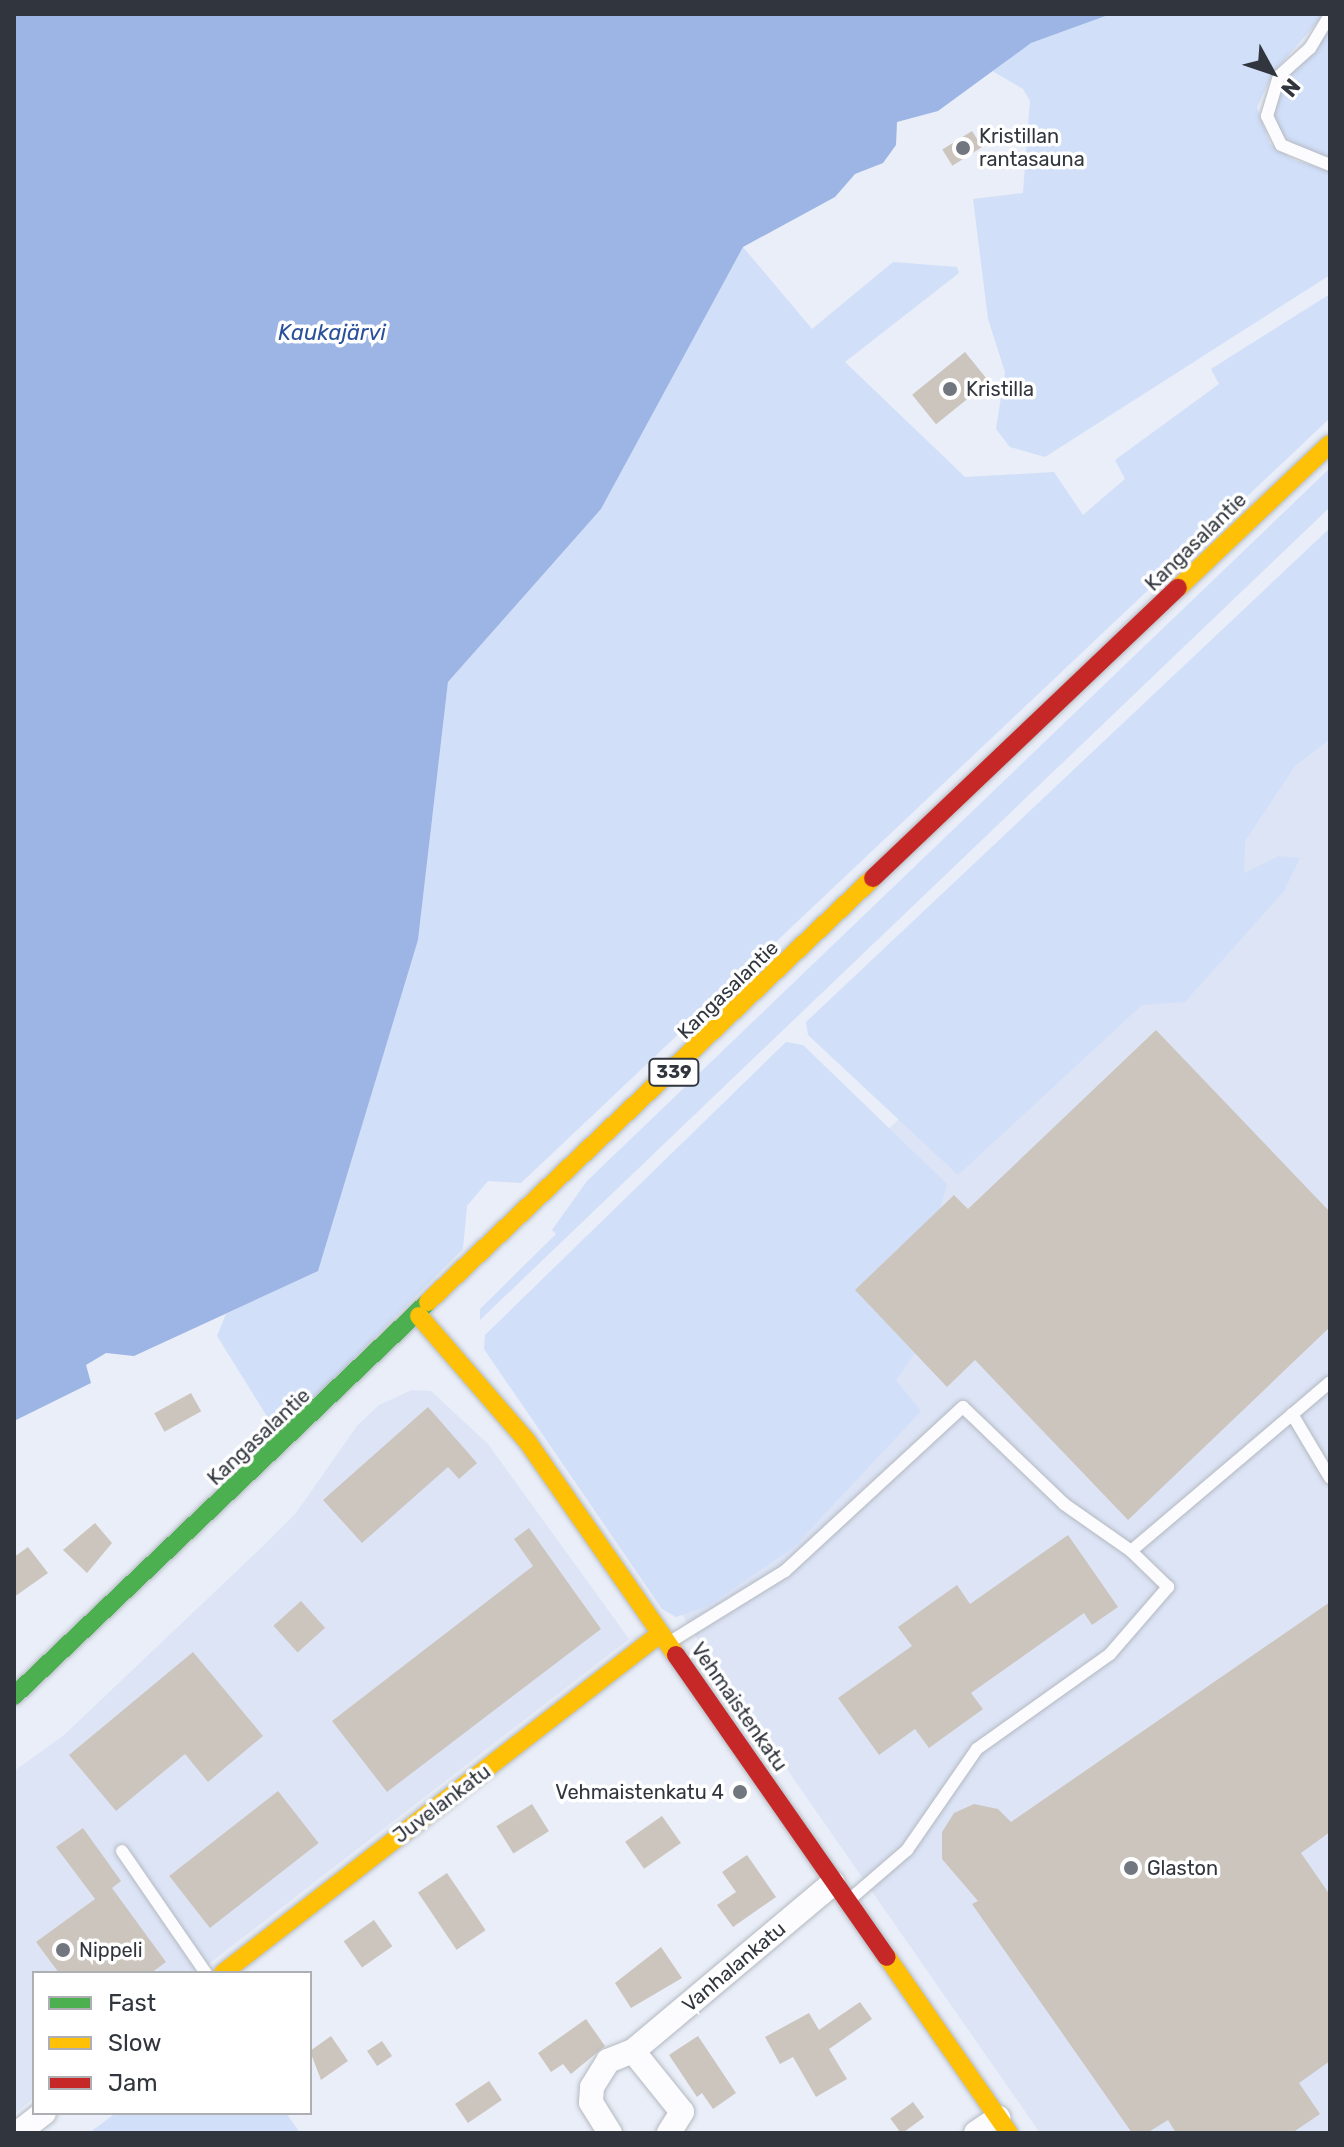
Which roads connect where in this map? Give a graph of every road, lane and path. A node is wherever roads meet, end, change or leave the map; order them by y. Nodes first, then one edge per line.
1 (1330, 15) edge
2 (1330, 165) edge
3 (1330, 444) edge
4 (419, 1316) junction
5 (1330, 1382) edge
6 (1292, 1414) junction
7 (1330, 1478) edge
8 (1131, 1551) junction
9 (664, 1638) junction
10 (14, 1696) edge
11 (122, 1851) dead end
12 (840, 1892) junction
13 (205, 1971) edge
14 (226, 1971) edge
15 (633, 2051) junction
16 (41, 2115) edge
17 (1003, 2125) edge
18 (18, 2133) edge
19 (610, 2133) edge
20 (669, 2133) edge
21 (976, 2133) edge

1 - 2 lane
3 - 4 main road, Kangasalantie / 339
4 - 9 main road, Vehmaistenkatu
4 - 10 main road, Kangasalantie / 339
5 - 6 lane
6 - 7 lane
6 - 8 lane
8 - 9 lane
8 - 12 lane
9 - 12 main road, Vehmaistenkatu
9 - 14 main road, Juvelankatu
11 - 13 lane
12 - 15 street, Vanhalankatu
12 - 17 main road, Vehmaistenkatu
15 - 19 street, Vanhalankatu
15 - 20 street
16 - 18 street
17 - 21 street

